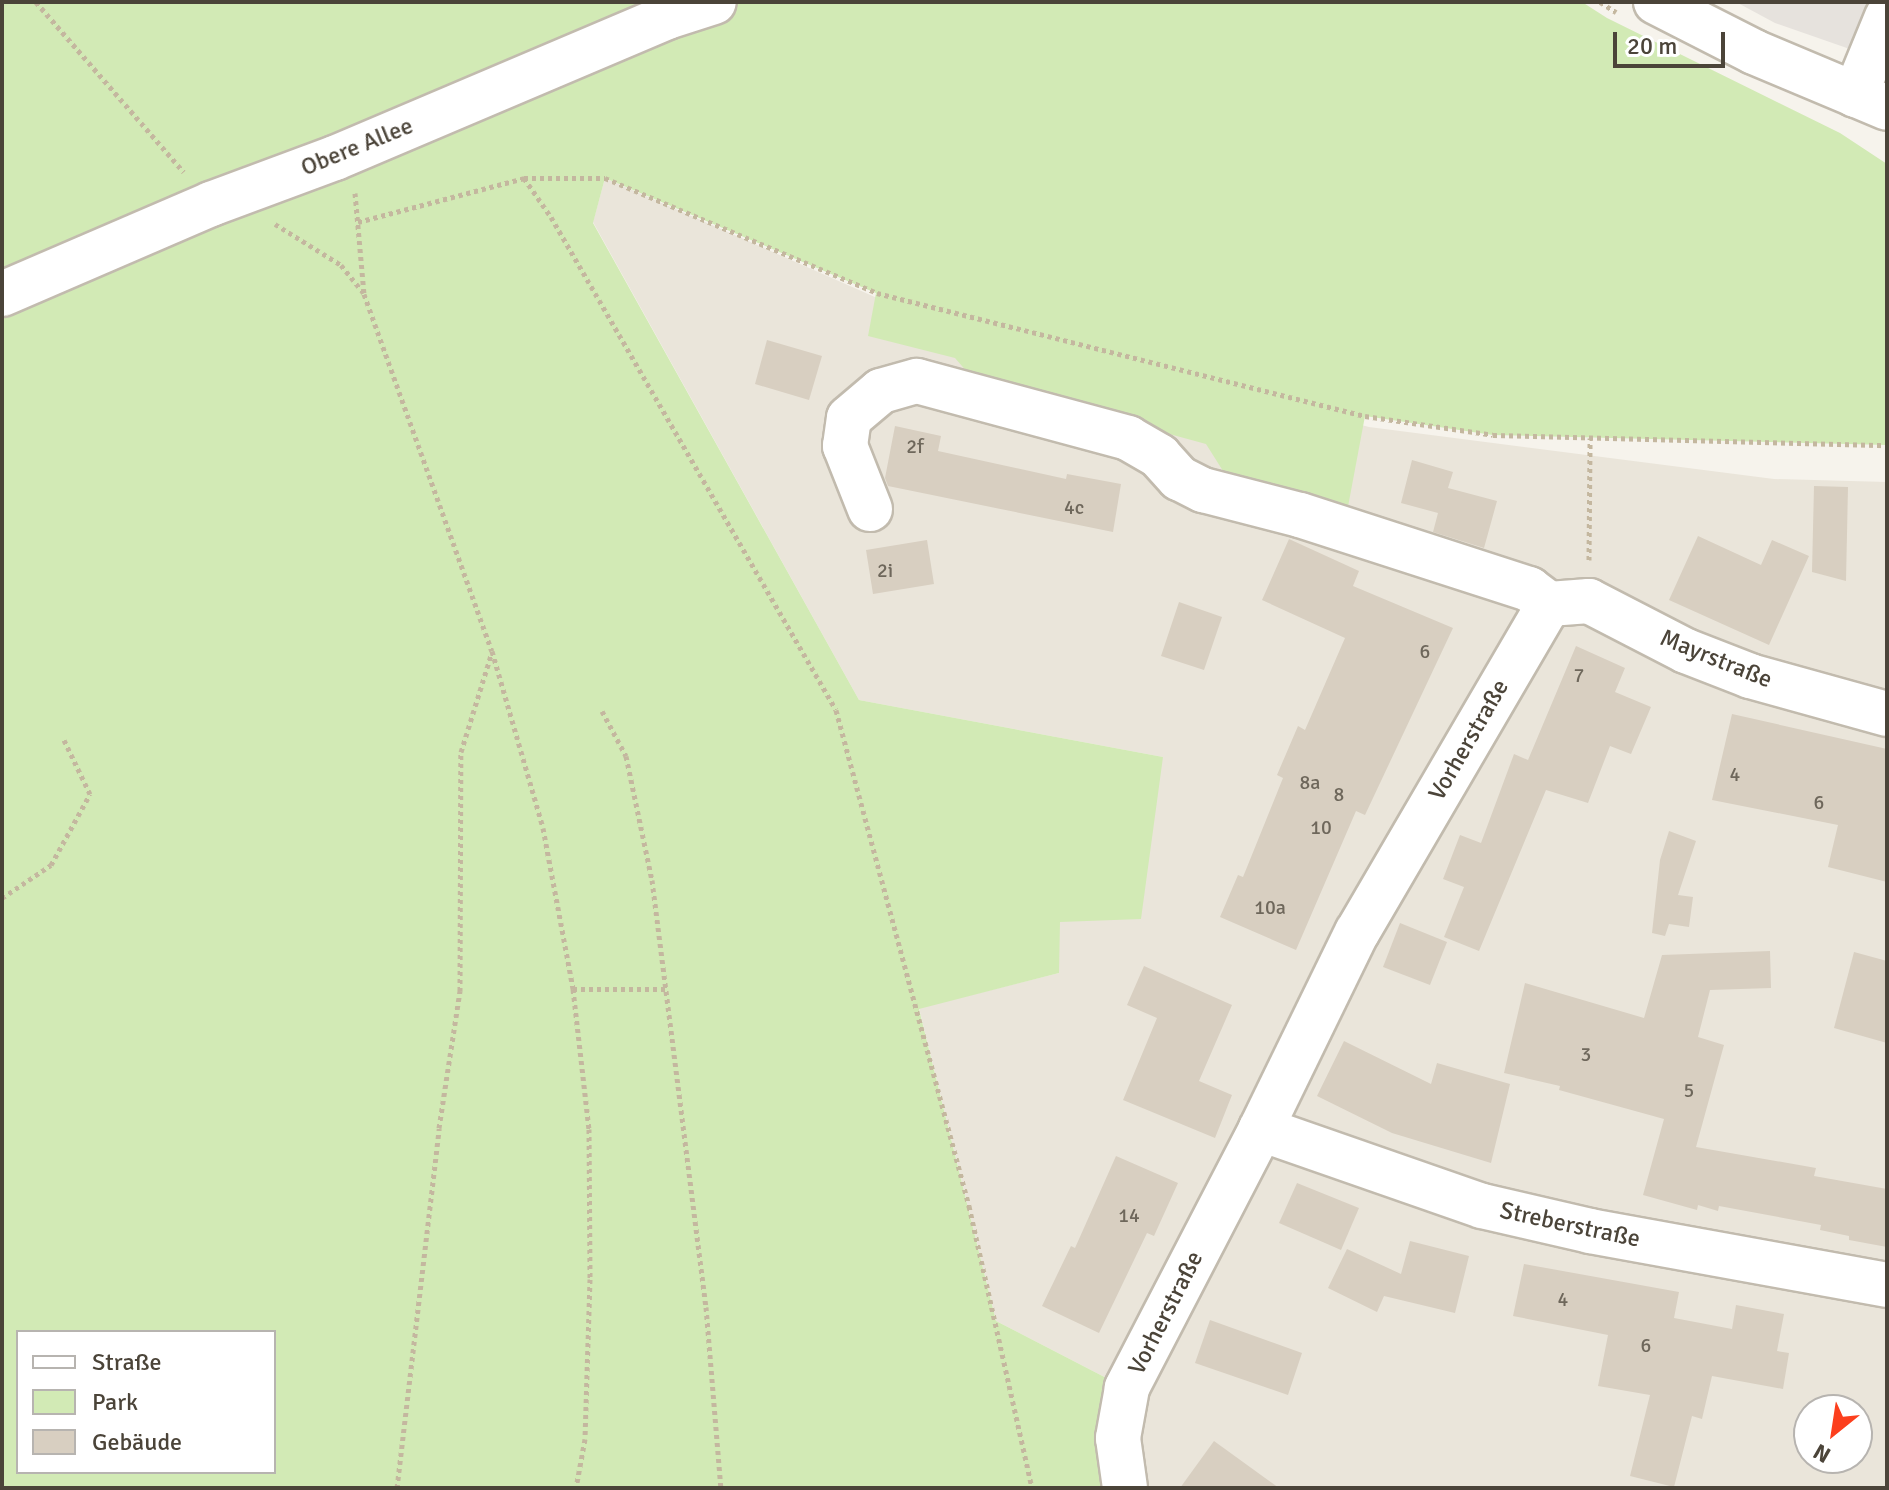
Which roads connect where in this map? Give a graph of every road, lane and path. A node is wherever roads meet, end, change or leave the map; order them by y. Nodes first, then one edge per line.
1 (36, 2) edge
2 (714, 2) edge
3 (1656, 2) edge
4 (1887, 17) edge
5 (1871, 102) edge
6 (335, 158) junction
7 (524, 178) junction
8 (227, 197) junction
9 (358, 222) junction
10 (2, 294) edge
11 (364, 294) junction
12 (1590, 438) junction
13 (1887, 445) edge
14 (870, 509) dead end
15 (1569, 602) junction
16 (492, 651) junction
17 (602, 711) dead end
18 (1887, 714) edge
19 (64, 740) dead end
20 (2, 898) edge
21 (573, 989) junction
22 (666, 989) junction
23 (1261, 1129) junction
24 (1887, 1285) edge
25 (397, 1488) edge
26 (576, 1488) edge
27 (721, 1488) edge
28 (1032, 1488) edge
29 (1125, 1488) edge

1 - 8 path
2 - 6 street, Obere Allee
3 - 5 street
4 - 5 street
6 - 8 street, Obere Allee
6 - 9 path
7 - 9 path
7 - 12 path
7 - 28 path
8 - 10 street, Obere Allee
8 - 11 path
9 - 11 path
11 - 16 path
12 - 13 path
12 - 15 path
14 - 15 street
15 - 18 street, Mayrstraße
15 - 23 street, Vorherstraße
16 - 21 path
16 - 25 path
17 - 22 path
19 - 20 path
21 - 22 path
21 - 26 path
22 - 27 path
23 - 24 street, Streberstraße
23 - 29 street, Vorherstraße

